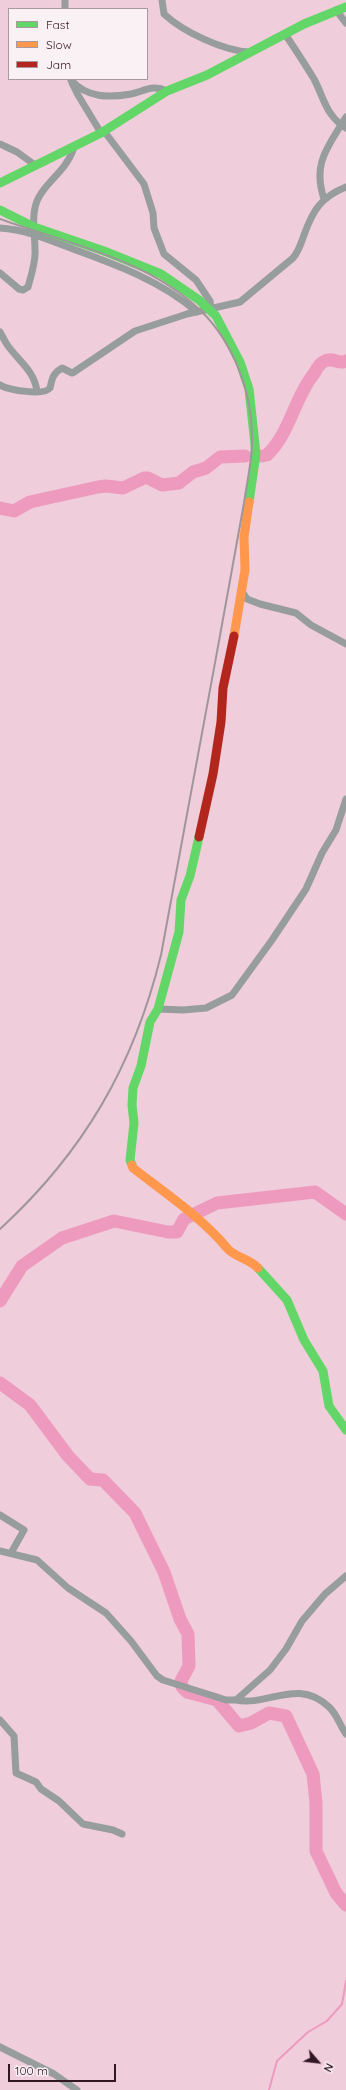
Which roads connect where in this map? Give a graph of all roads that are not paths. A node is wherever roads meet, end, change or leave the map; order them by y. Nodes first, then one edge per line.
1 (162, 0) edge
2 (346, 7) edge
3 (336, 10) junction
4 (346, 22) edge
5 (285, 34) junction
6 (252, 52) junction
7 (71, 80) edge
8 (72, 80) edge
9 (167, 91) junction
10 (346, 117) edge
11 (344, 127) edge
12 (103, 132) junction
13 (0, 144) edge
14 (74, 147) junction
15 (35, 165) junction
16 (0, 183) edge
17 (346, 187) edge
18 (324, 199) junction
19 (0, 210) edge
20 (0, 228) edge
21 (34, 231) junction
22 (0, 273) edge
23 (211, 310) junction
24 (197, 312) junction
25 (0, 332) edge
26 (0, 386) edge
27 (37, 391) junction
28 (241, 590) junction
29 (346, 644) edge
30 (346, 799) edge
31 (158, 1009) junction
32 (346, 1430) edge
33 (0, 1515) edge
34 (0, 1551) edge
35 (11, 1553) junction
36 (346, 1576) edge
37 (236, 1700) junction
38 (0, 1720) edge
39 (346, 1734) edge
40 (122, 1834) dead end
41 (0, 2047) edge
42 (77, 2090) edge

1 - 6 street
2 - 3 street
3 - 4 street
3 - 5 street
5 - 6 street
5 - 11 street
6 - 9 street
7 - 12 street
8 - 9 street
9 - 12 street
10 - 11 street
11 - 18 street
12 - 14 street
12 - 23 street
13 - 15 street
14 - 15 street
14 - 21 street
15 - 16 street
17 - 18 street
18 - 23 street
19 - 21 street
20 - 21 street
21 - 22 street
21 - 23 street
21 - 24 street
23 - 24 street
23 - 28 street
24 - 27 street
25 - 27 street
26 - 27 street
28 - 29 street
28 - 31 street
30 - 31 street
31 - 32 street
33 - 35 street
34 - 35 street
35 - 37 street
36 - 37 street
37 - 39 street
38 - 40 street
41 - 42 street

